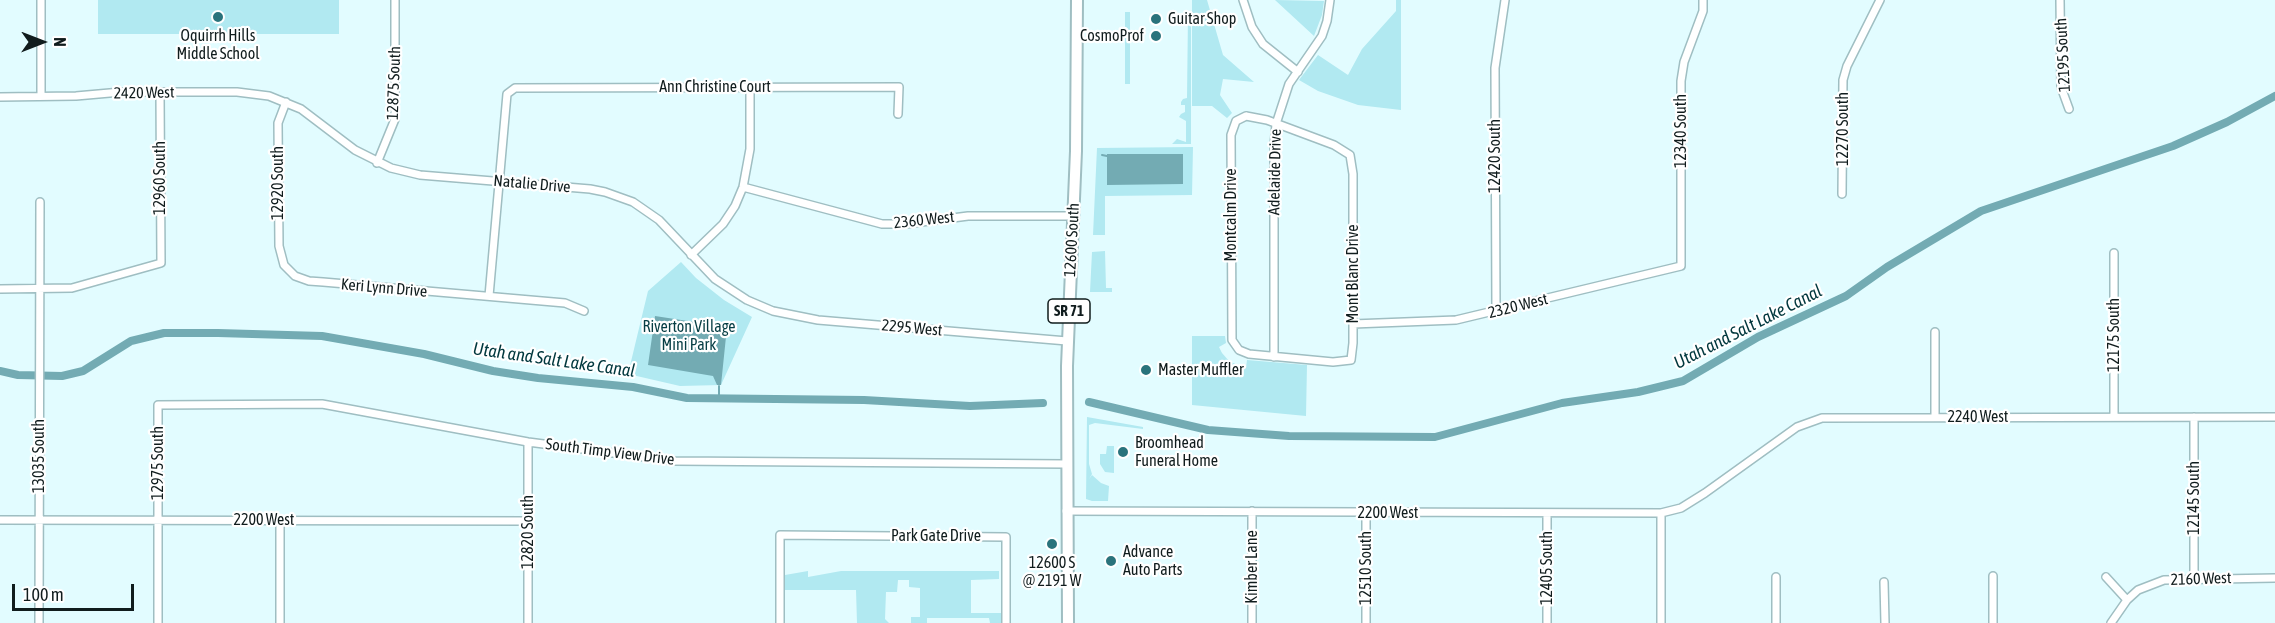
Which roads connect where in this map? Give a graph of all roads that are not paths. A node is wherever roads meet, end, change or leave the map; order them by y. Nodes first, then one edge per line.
1 (41, 0) edge
2 (396, 0) edge
3 (1077, 0) edge
4 (1243, 0) edge
5 (1330, 0) edge
6 (1505, 0) edge
7 (1703, 0) edge
8 (1880, 0) edge
9 (2060, 0) edge
10 (1298, 72) junction
11 (750, 87) junction
12 (160, 93) junction
13 (41, 96) junction
14 (0, 97) edge
15 (286, 102) junction
16 (2069, 109) dead end
17 (898, 114) dead end
18 (1276, 124) junction
19 (378, 163) junction
20 (500, 181) junction
21 (743, 187) junction
22 (1842, 194) dead end
23 (40, 202) dead end
24 (1073, 216) junction
25 (2114, 253) dead end
26 (692, 255) junction
27 (284, 265) joint
28 (1681, 266) joint
29 (0, 289) edge
30 (39, 289) junction
31 (489, 296) junction
32 (758, 306) joint
33 (584, 310) dead end
34 (1496, 312) junction
35 (1353, 324) junction
36 (1935, 332) dead end
37 (1067, 341) junction
38 (1239, 350) joint
39 (1274, 357) junction
40 (158, 405) joint
41 (1935, 417) junction
42 (2114, 417) junction
43 (2194, 417) junction
44 (2275, 417) edge
45 (528, 442) junction
46 (1066, 464) junction
47 (1705, 494) joint
48 (1066, 511) junction
49 (1252, 512) junction
50 (1366, 513) junction
51 (1547, 513) junction
52 (1661, 513) junction
53 (0, 520) edge
54 (39, 520) junction
55 (158, 520) junction
56 (280, 520) junction
57 (528, 521) junction
58 (1993, 576) dead end
59 (1776, 577) dead end
60 (2106, 577) dead end
61 (2194, 578) junction
62 (2275, 578) edge
63 (1884, 582) dead end
64 (2127, 600) junction
65 (39, 623) edge
66 (158, 623) edge
67 (280, 623) edge
68 (528, 623) edge
69 (780, 623) edge
70 (1006, 623) edge
71 (1068, 623) edge
72 (1252, 623) edge
73 (1365, 623) edge
74 (1547, 623) edge
75 (1661, 623) edge
76 (1776, 623) edge
77 (1885, 623) edge
78 (1994, 623) edge
79 (2111, 623) edge

1 - 13 street
2 - 19 street, 12875 South
3 - 24 main road, 12600 South / SR 71
4 - 10 street
5 - 10 street, Adelaide Drive
6 - 34 street, 12420 South
7 - 28 street, 12340 South
8 - 22 street, 12270 South
9 - 16 street, 12195 South
10 - 18 street, Adelaide Drive
11 - 17 street, Ann Christine Court
11 - 20 street, Ann Christine Court
11 - 21 street
12 - 13 street, 2420 West
12 - 15 street, 2420 West
12 - 30 street, 12960 South
13 - 14 street, 2420 West
15 - 19 street, Natalie Drive
15 - 27 street, 12920 South
18 - 35 street, Mont Blanc Drive
18 - 38 street, Montcalm Drive
18 - 39 street, Adelaide Drive
19 - 20 street, Natalie Drive
20 - 26 street, Natalie Drive
20 - 31 street
21 - 24 street, 2360 West
21 - 26 street
23 - 30 street, 13035 South
24 - 37 main road, 12600 South / SR 71
25 - 42 street, 12175 South
26 - 32 street, Natalie Drive
27 - 31 street, Keri Lynn Drive
28 - 34 street, 2320 West
29 - 30 street
30 - 54 street, 13035 South
31 - 33 street, Keri Lynn Drive
32 - 37 street, 2295 West
34 - 35 street, 2320 West
35 - 39 street, Mont Blanc Drive
36 - 41 street
37 - 46 main road, 12600 South / SR 71
38 - 39 street, Mont Blanc Drive
40 - 45 street, South Timp View Drive
40 - 55 street, 12975 South
41 - 42 street, 2240 West
41 - 47 street, 2240 West
42 - 43 street, 2240 West
43 - 44 street, 2240 West
43 - 61 street, 12145 South
45 - 46 street, South Timp View Drive
45 - 57 street, 12820 South
46 - 48 main road, 12600 South / SR 71
47 - 52 street, 2200 West
48 - 49 street, 2200 West
48 - 71 main road, 12600 South / SR 71
49 - 50 street, 2200 West
49 - 72 street, Kimber Lane
50 - 51 street, 2200 West
50 - 73 street, 12510 South
51 - 52 street, 2200 West
51 - 74 street, 12405 South
52 - 75 street
53 - 54 street, 2200 West
54 - 55 street, 2200 West
54 - 65 street, 13035 South
55 - 56 street, 2200 West
55 - 66 street, 12975 South
56 - 57 street, 2200 West
56 - 67 street
57 - 68 street, 12820 South
58 - 78 street
59 - 76 street
60 - 64 street
61 - 62 street, 2160 West
61 - 64 street, 2160 West
63 - 77 street
64 - 79 street
69 - 70 street, Park Gate Drive

